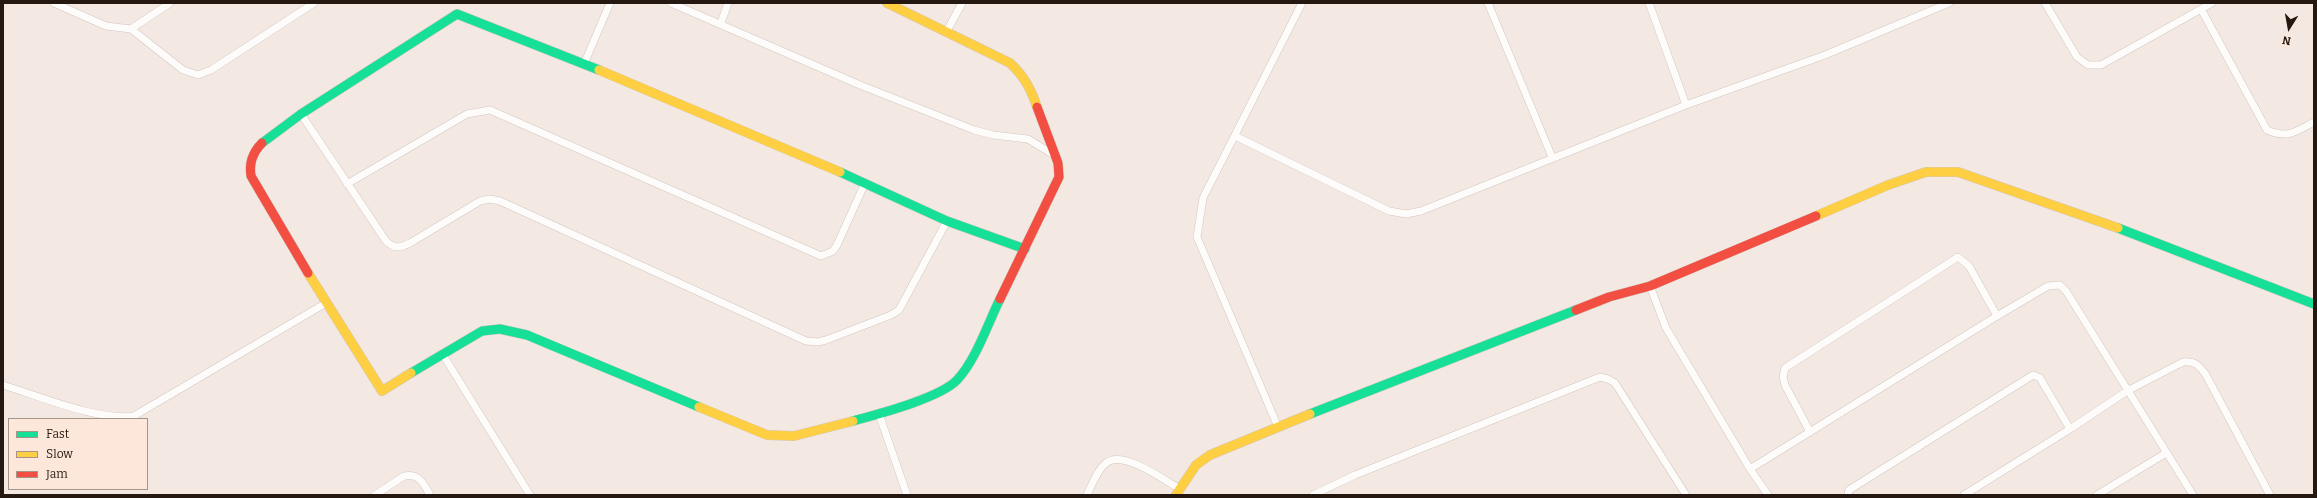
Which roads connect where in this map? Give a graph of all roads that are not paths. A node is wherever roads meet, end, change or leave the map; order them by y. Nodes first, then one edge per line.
1 (54, 3) edge
2 (170, 3) edge
3 (314, 3) edge
4 (610, 3) edge
5 (671, 3) edge
6 (728, 3) edge
7 (887, 3) edge
8 (962, 3) edge
9 (1302, 3) edge
10 (1488, 3) edge
11 (1649, 3) edge
12 (1949, 3) edge
13 (2045, 3) edge
14 (2212, 3) edge
15 (2201, 9) junction
16 (721, 23) junction
17 (131, 29) junction
18 (947, 31) junction
19 (584, 64) junction
20 (1686, 106) junction
21 (301, 114) junction
22 (2314, 122) edge
23 (1235, 136) junction
24 (1054, 155) junction
25 (1552, 157) junction
26 (865, 183) junction
27 (347, 184) junction
28 (947, 221) junction
29 (1025, 249) junction
30 (1650, 286) junction
31 (326, 304) junction
32 (2314, 304) edge
33 (1997, 316) junction
34 (443, 355) junction
35 (3, 385) edge
36 (2127, 391) junction
37 (879, 414) junction
38 (1278, 426) junction
39 (2070, 430) junction
40 (1810, 432) junction
41 (2166, 453) junction
42 (1750, 469) junction
43 (1178, 492) edge
44 (375, 495) edge
45 (430, 495) edge
46 (530, 495) edge
47 (907, 495) edge
48 (1087, 495) edge
49 (1313, 495) edge
50 (1686, 495) edge
51 (1768, 495) edge
52 (1848, 495) edge
53 (1964, 495) edge
54 (2097, 495) edge
55 (2193, 495) edge
56 (2270, 495) edge

1 - 17 street
2 - 17 street
3 - 17 street
4 - 19 street
5 - 16 street
6 - 16 street
7 - 18 street
8 - 18 street
9 - 23 street
10 - 25 street
11 - 20 street
12 - 20 street
13 - 15 street
14 - 15 street
15 - 22 street
16 - 24 street
18 - 24 street
19 - 21 street
19 - 26 street
20 - 25 street
21 - 27 street
21 - 31 street
23 - 25 street
23 - 38 street
24 - 29 street
26 - 27 street
26 - 28 street
27 - 28 street
28 - 29 street
29 - 37 street
30 - 32 street
30 - 38 street
30 - 42 street
31 - 34 street
31 - 35 street
33 - 36 street
33 - 40 street
33 - 40 street
34 - 37 street
34 - 46 street
36 - 39 street
36 - 41 street
36 - 56 street
37 - 47 street
38 - 43 street
39 - 52 street
39 - 53 street
40 - 42 street
41 - 54 street
41 - 55 street
42 - 51 street
43 - 48 street
44 - 45 street
49 - 50 street

